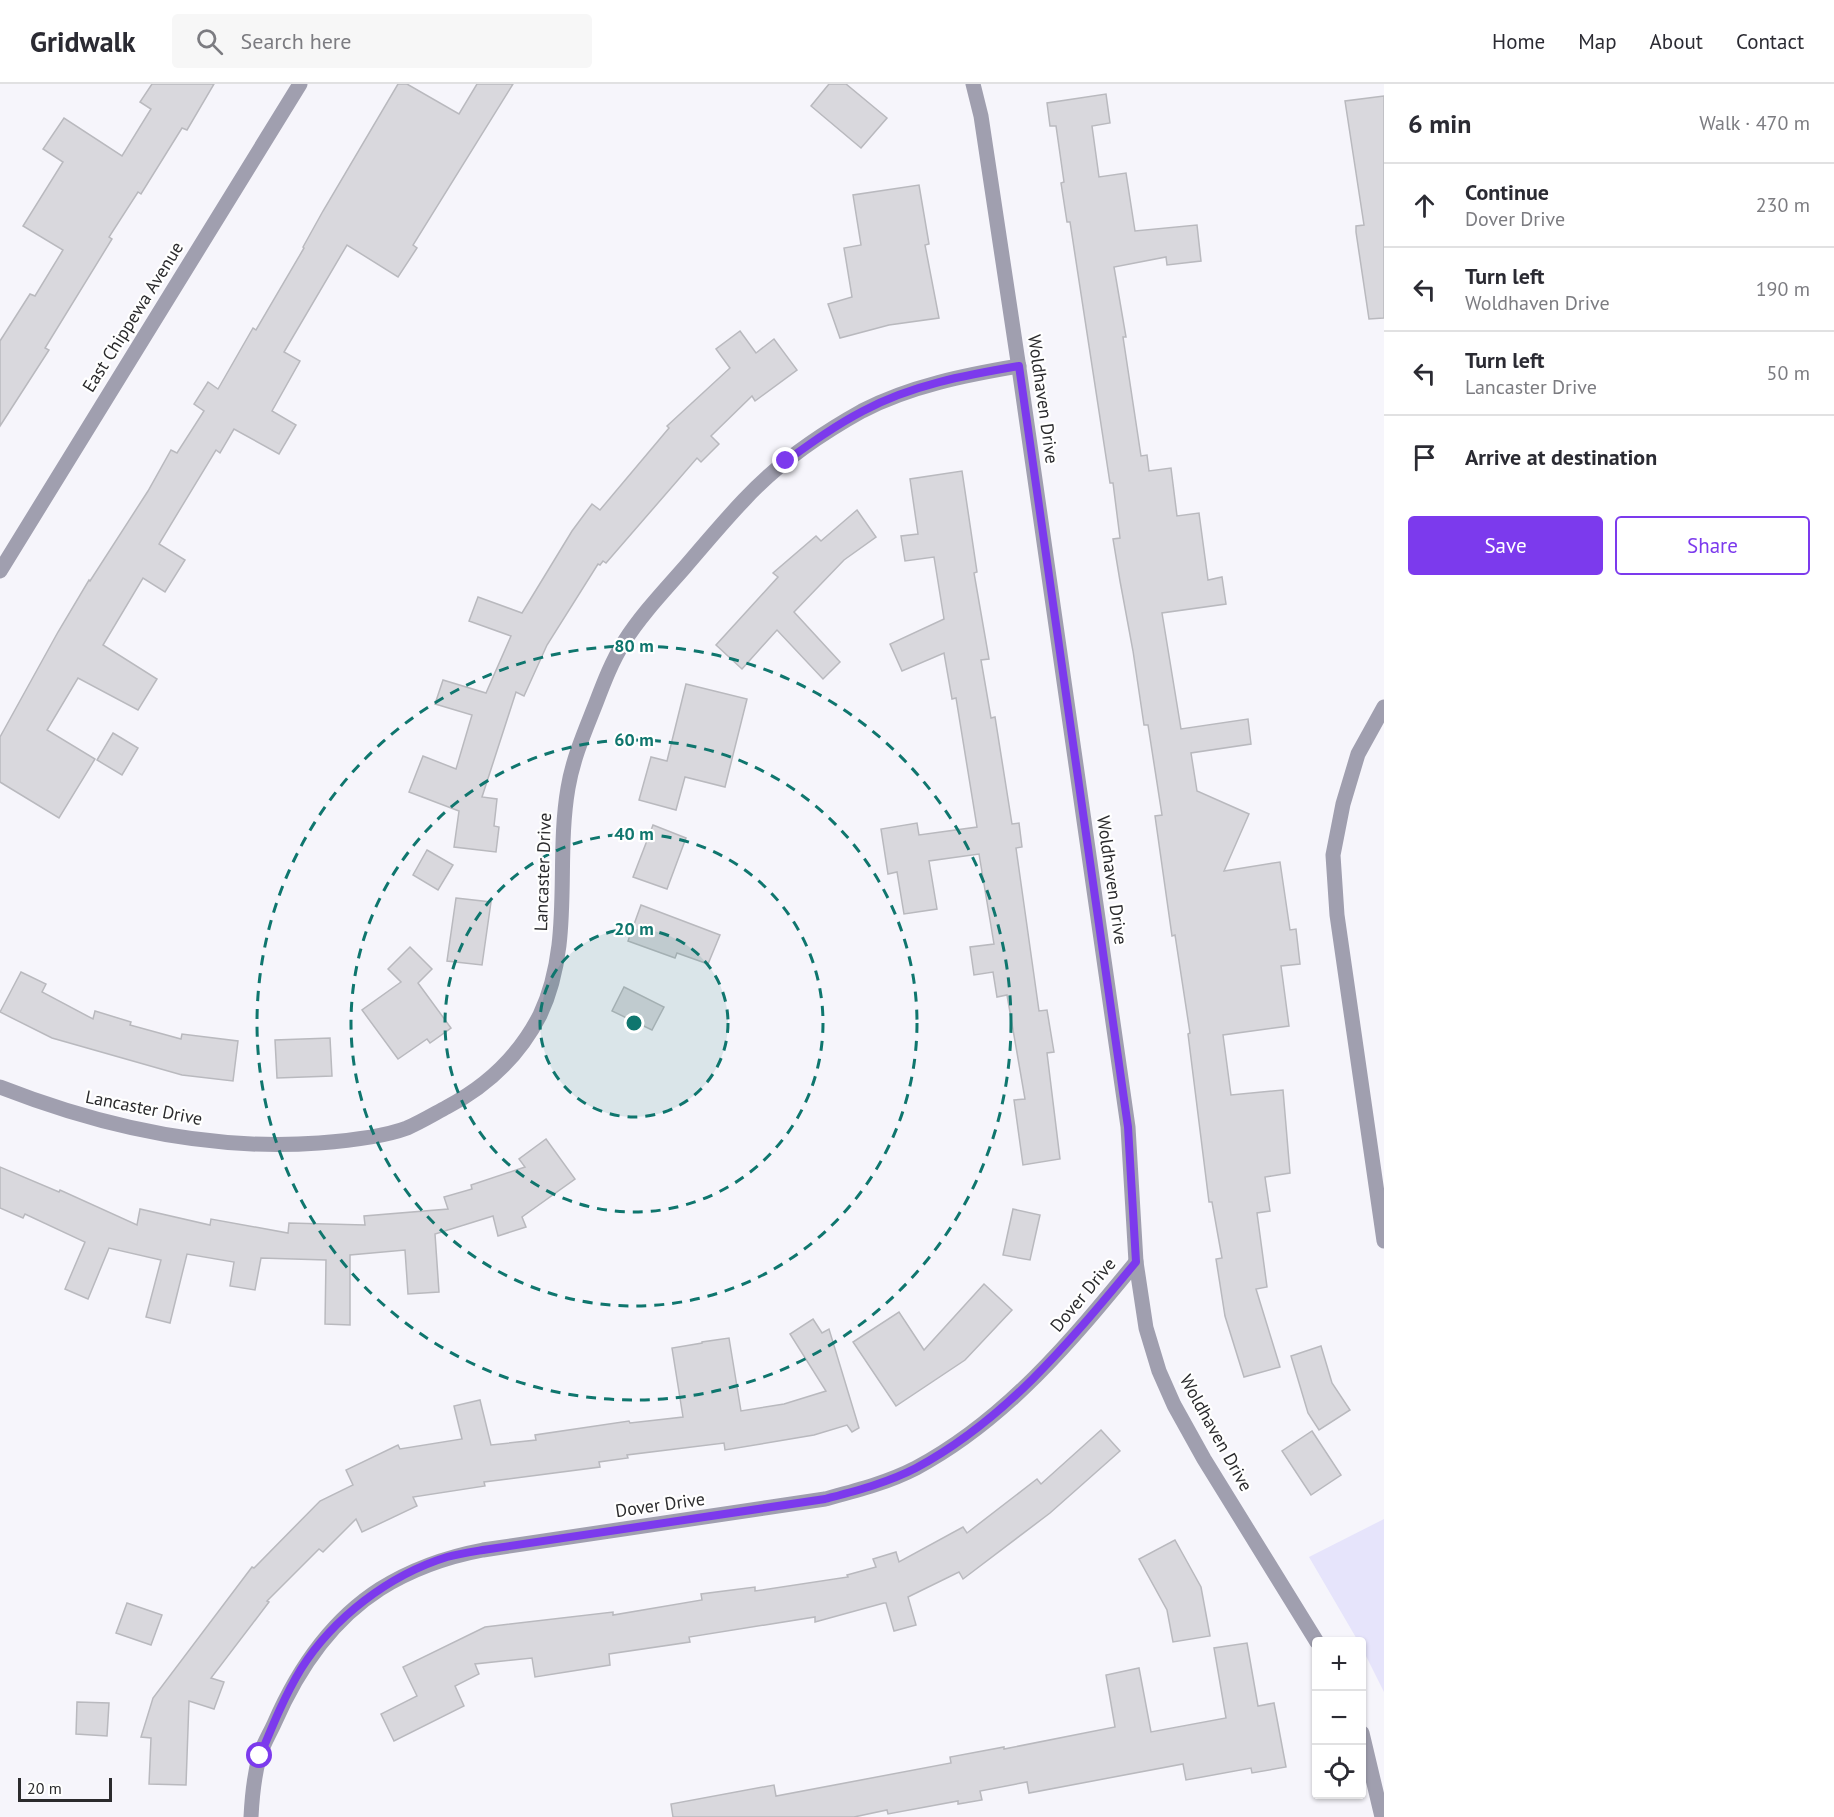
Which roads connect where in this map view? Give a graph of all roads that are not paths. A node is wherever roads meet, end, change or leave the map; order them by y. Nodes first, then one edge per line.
1 (300, 84) edge
2 (973, 84) edge
3 (1019, 366) junction
4 (0, 571) edge
5 (1384, 707) edge
6 (0, 1087) edge
7 (1384, 1241) edge
8 (1136, 1262) junction
9 (1315, 1637) edge
10 (1365, 1745) edge
11 (251, 1817) edge
12 (1382, 1817) edge

1 - 4 street, East Chippewa Avenue
2 - 3 street, Woldhaven Drive
3 - 6 street, Lancaster Drive
3 - 8 street, Woldhaven Drive
5 - 7 street
8 - 9 street, Woldhaven Drive
8 - 11 street, Dover Drive
10 - 12 street

